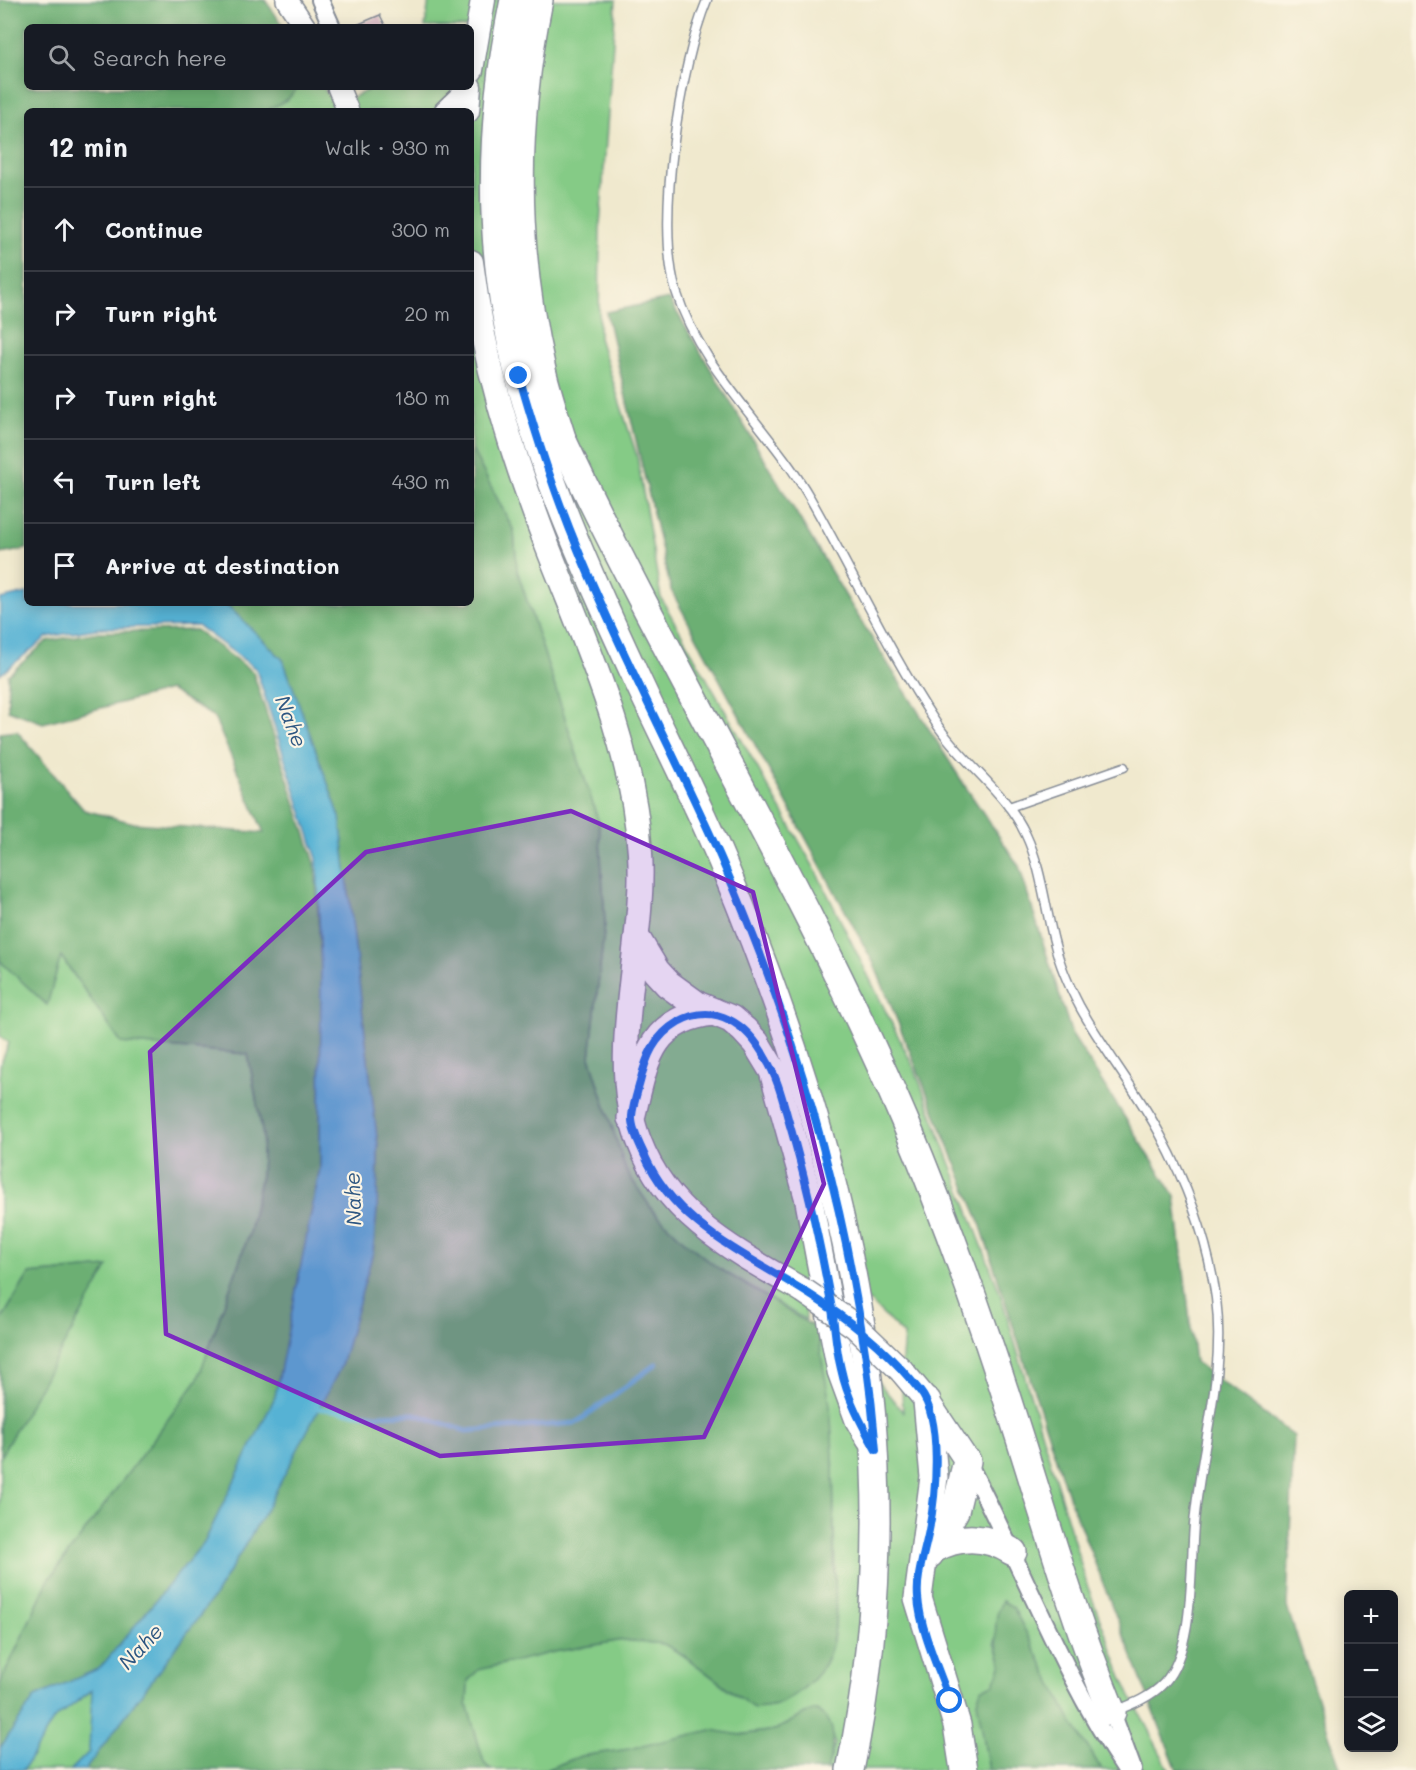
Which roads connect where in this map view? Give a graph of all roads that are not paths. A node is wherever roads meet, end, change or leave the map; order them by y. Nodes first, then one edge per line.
1 (287, 0) edge
2 (320, 0) edge
3 (483, 0) edge
4 (514, 0) edge
5 (539, 0) edge
6 (707, 0) edge
7 (303, 24) edge
8 (331, 24) edge
9 (474, 57) edge
10 (339, 90) edge
11 (468, 90) edge
12 (347, 108) edge
13 (448, 108) edge
14 (474, 287) edge
15 (562, 439) junction
16 (634, 673) junction
17 (1124, 767) dead end
18 (1009, 807) junction
19 (638, 941) junction
20 (714, 1012) junction
21 (631, 1118) junction
22 (927, 1401) junction
23 (876, 1450) junction
24 (967, 1461) junction
25 (1013, 1552) junction
26 (928, 1558) junction
27 (1112, 1712) junction
28 (850, 1770) edge
29 (964, 1770) edge
30 (1126, 1770) edge
31 (1134, 1770) edge

1 - 7 street
2 - 8 street
3 - 9 main road
4 - 16 main road
5 - 15 main road
6 - 18 lane
10 - 12 street
11 - 13 street
14 - 19 main road
15 - 16 main road
15 - 27 main road
16 - 23 main road
17 - 18 lane
18 - 27 lane
19 - 20 main road
19 - 21 main road
20 - 21 main road
20 - 23 main road
21 - 22 main road, bridge
22 - 24 main road
22 - 26 main road
23 - 28 main road
24 - 25 street
24 - 26 main road
25 - 26 main road
25 - 30 street
26 - 29 main road
27 - 31 street

